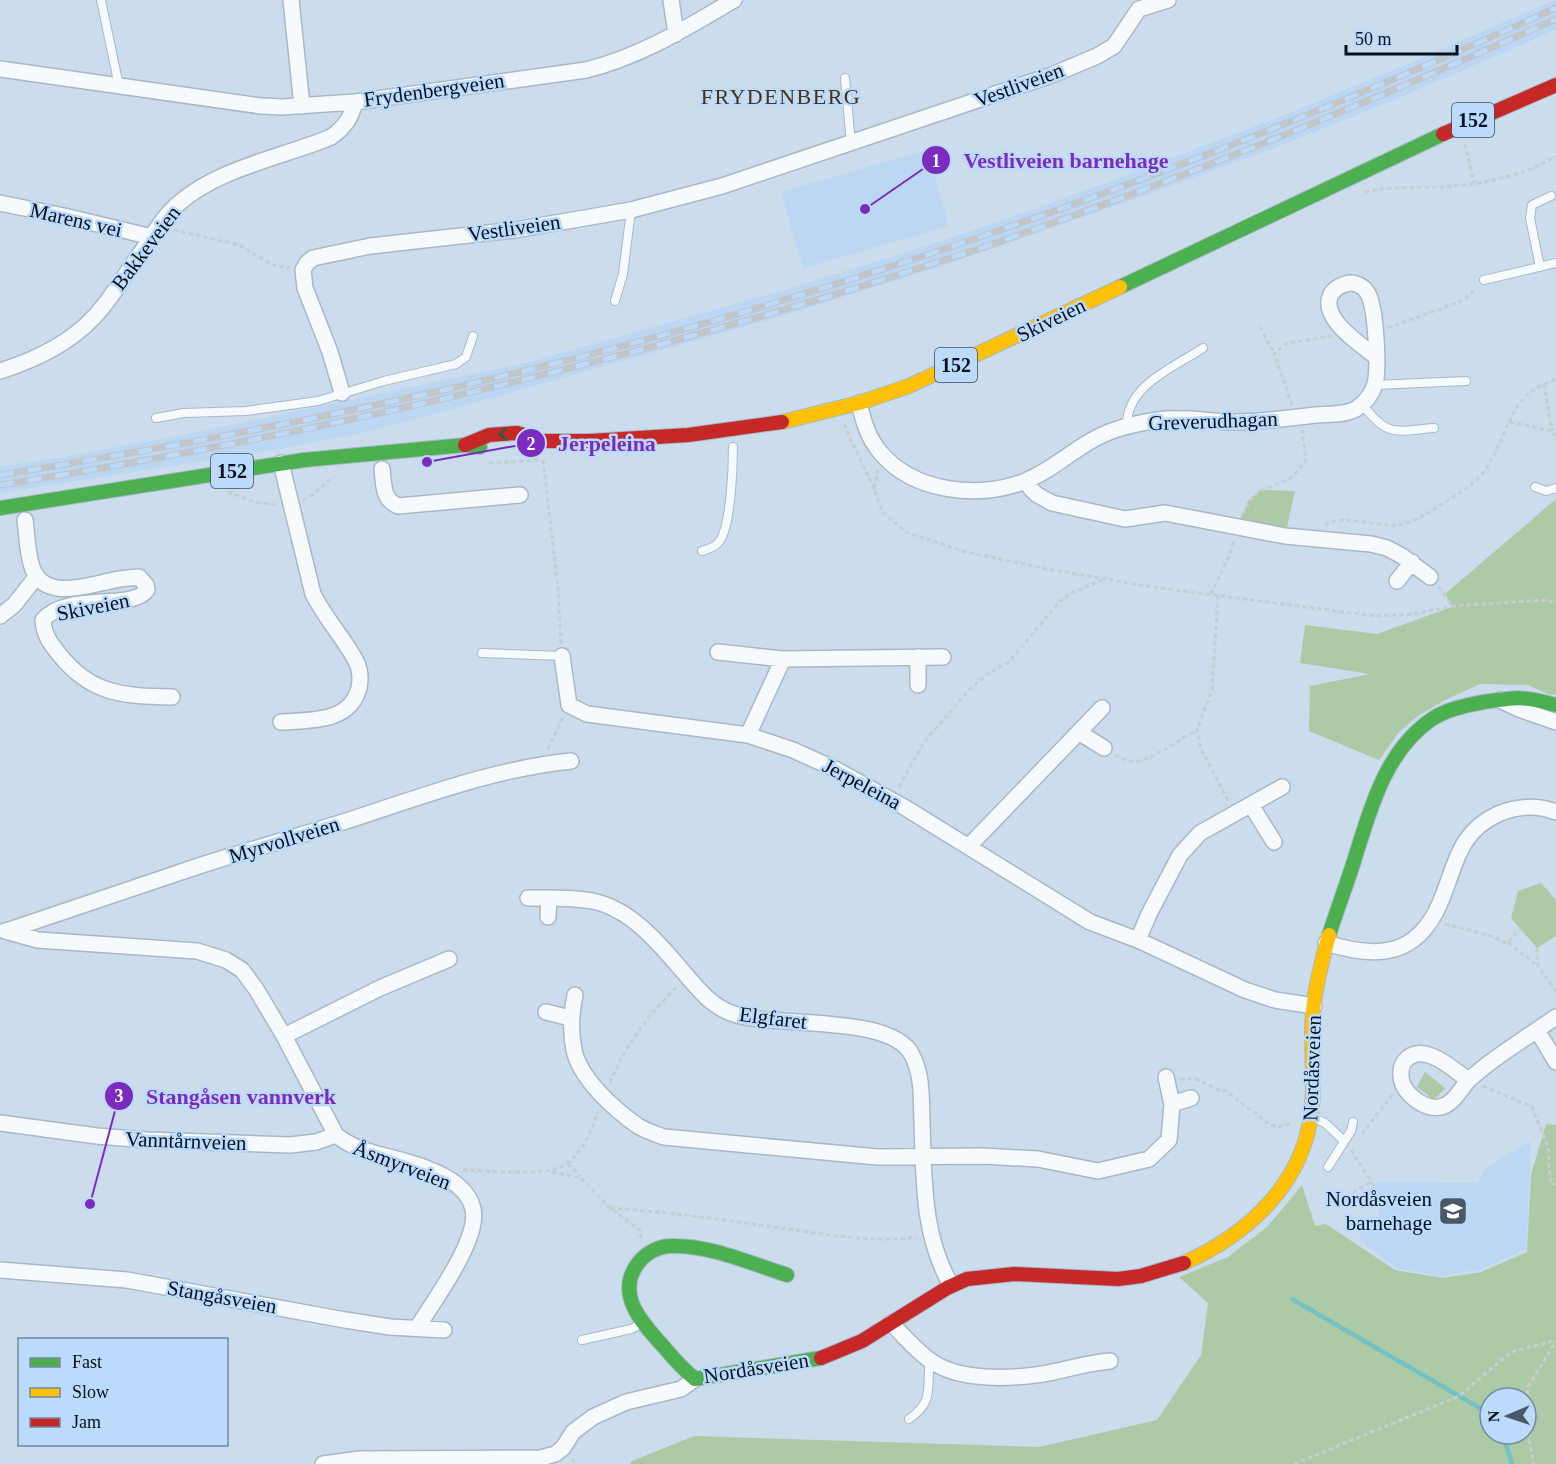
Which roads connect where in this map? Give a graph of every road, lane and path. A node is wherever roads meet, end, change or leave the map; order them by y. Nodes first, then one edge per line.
1 (101, 0) edge
2 (291, 0) edge
3 (671, 0) edge
4 (734, 0) edge
5 (1168, 0) edge
6 (1138, 4) edge
7 (676, 34) junction
8 (0, 69) edge
9 (845, 78) dead end
10 (1556, 86) edge
11 (119, 87) junction
12 (1531, 98) junction
13 (1556, 98) edge
14 (355, 102) junction
15 (303, 106) junction
16 (1465, 143) dead end
17 (851, 144) junction
18 (1556, 156) edge
19 (1387, 179) dead end
20 (1474, 183) junction
21 (1388, 188) junction
22 (1357, 195) dead end
23 (1551, 196) dead end
24 (0, 203) edge
25 (631, 210) junction
26 (155, 232) junction
27 (1556, 263) edge
28 (1540, 267) junction
29 (303, 270) junction
30 (1484, 280) joint
31 (615, 301) dead end
32 (1260, 327) dead end
33 (1375, 331) junction
34 (1348, 334) junction
35 (473, 336) dead end
36 (1203, 348) dead end
37 (1274, 353) junction
38 (1375, 357) junction
39 (0, 371) edge
40 (1556, 379) edge
41 (1466, 381) dead end
42 (1544, 384) junction
43 (1375, 385) junction
44 (342, 393) junction
45 (859, 403) junction
46 (1362, 404) junction
47 (1297, 417) junction
48 (156, 418) dead end
49 (1510, 422) junction
50 (844, 424) dead end
51 (1127, 426) junction
52 (1434, 428) dead end
53 (1552, 431) junction
54 (1556, 437) edge
55 (543, 441) junction
56 (465, 445) junction
57 (733, 447) dead end
58 (496, 448) dead end
59 (516, 448) dead end
60 (884, 457) junction
61 (543, 460) dead end
62 (281, 463) junction
63 (382, 469) dead end
64 (1025, 482) junction
65 (1535, 487) dead end
66 (1556, 488) edge
67 (874, 490) junction
68 (520, 495) dead end
69 (0, 508) edge
70 (25, 520) dead end
71 (1237, 527) junction
72 (1319, 539) junction
73 (702, 551) dead end
74 (1412, 562) junction
75 (37, 576) junction
76 (1430, 577) joint
77 (1103, 579) junction
78 (1397, 581) dead end
79 (1210, 595) junction
80 (1218, 596) junction
81 (1556, 604) edge
82 (1452, 606) junction
83 (0, 616) edge
84 (718, 652) dead end
85 (483, 653) dead end
86 (562, 656) junction
87 (918, 657) junction
88 (943, 657) dead end
89 (783, 659) junction
90 (918, 685) dead end
91 (172, 697) dead end
92 (1500, 700) junction
93 (569, 705) junction
94 (1556, 705) edge
95 (1102, 708) dead end
96 (281, 722) dead end
97 (1556, 722) edge
98 (1197, 730) junction
99 (1080, 732) junction
100 (748, 735) junction
101 (1104, 748) joint
102 (571, 761) dead end
103 (540, 764) junction
104 (1282, 787) dead end
105 (892, 800) junction
106 (1251, 805) junction
107 (1556, 812) edge
108 (1235, 814) junction
109 (1274, 842) dead end
110 (969, 846) junction
111 (528, 898) dead end
112 (549, 898) junction
113 (548, 917) dead end
114 (1432, 920) junction
115 (1520, 929) dead end
116 (2, 932) edge
117 (1138, 940) junction
118 (1326, 943) junction
119 (1507, 943) junction
120 (1537, 948) dead end
121 (449, 959) dead end
122 (1538, 966) junction
123 (686, 975) junction
124 (1556, 991) edge
125 (575, 995) dead end
126 (1314, 1006) junction
127 (546, 1012) dead end
128 (1556, 1017) edge
129 (570, 1018) junction
130 (1537, 1030) junction
131 (284, 1036) junction
132 (1556, 1062) edge
133 (1166, 1077) joint
134 (1468, 1080) junction
135 (1403, 1084) junction
136 (604, 1097) junction
137 (1191, 1098) dead end
138 (1172, 1104) junction
139 (1312, 1117) junction
140 (1353, 1122) dead end
141 (0, 1123) edge
142 (1292, 1132) dead end
143 (336, 1135) junction
144 (1362, 1135) dead end
145 (1344, 1141) junction
146 (1355, 1144) dead end
147 (1351, 1150) junction
148 (923, 1158) junction
149 (568, 1163) junction
150 (1328, 1167) dead end
151 (550, 1171) junction
152 (445, 1177) junction
153 (581, 1178) junction
154 (1371, 1182) junction
155 (1556, 1184) edge
156 (1374, 1186) dead end
157 (1353, 1192) dead end
158 (610, 1208) junction
159 (931, 1233) junction
160 (638, 1263) junction
161 (0, 1270) edge
162 (787, 1275) dead end
163 (951, 1285) junction
164 (643, 1323) junction
165 (891, 1323) junction
166 (417, 1328) junction
167 (444, 1330) dead end
168 (582, 1340) dead end
169 (1556, 1341) edge
170 (930, 1361) junction
171 (1110, 1361) dead end
172 (695, 1378) junction
173 (1529, 1386) edge
174 (909, 1419) dead end
175 (1530, 1446) edge
176 (323, 1464) edge
177 (1294, 1464) edge
178 (1534, 1464) edge

1 - 11 lane
2 - 15 street
3 - 7 street
4 - 7 street, Frydenbergveien
5 - 6 street, Vestliveien
6 - 17 street, Vestliveien
7 - 14 street, Frydenbergveien
8 - 11 street, Frydenbergveien
9 - 17 lane
10 - 12 main road, Skiveien / 152
11 - 15 street, Frydenbergveien
12 - 13 main road, Skiveien / 152
12 - 45 main road, Skiveien / 152
14 - 15 street, Frydenbergveien
14 - 26 street, Bakkeveien
16 - 20 path
17 - 25 street, Vestliveien
18 - 20 path
19 - 21 path
20 - 21 path
21 - 22 path
23 - 28 lane
24 - 26 street, Marens vei
25 - 29 street, Vestliveien
25 - 31 lane
26 - 29 path
26 - 39 street, Bakkeveien
27 - 28 lane
28 - 30 lane
29 - 44 street
30 - 33 path
32 - 37 path
33 - 34 street
33 - 38 street
34 - 37 path
34 - 38 street
35 - 44 lane
36 - 51 lane
37 - 47 path
38 - 43 street
40 - 42 path
41 - 43 lane
42 - 49 path
42 - 53 path
43 - 46 street
44 - 48 lane
45 - 55 main road, Skiveien / 152
45 - 60 street, Greverudhagan
46 - 47 street, Greverudhagan
46 - 52 lane
47 - 51 street, Greverudhagan
47 - 71 path
49 - 53 path
49 - 72 path
50 - 67 path
51 - 64 street, Greverudhagan
53 - 54 path
55 -> 56 main road, Skiveien / 152
55 - 59 main road, Skiveien / 152
56 - 58 main road, Skiveien / 152
56 - 62 main road, Skiveien / 152
57 - 73 lane
60 - 64 street, Greverudhagan
60 - 67 path
61 - 86 path
62 - 69 main road, Skiveien / 152
62 - 96 street
63 - 68 street
64 - 71 street
65 - 66 lane
67 - 77 path
70 - 75 street, Skiveien
71 - 72 street
71 - 79 path
72 - 74 street
74 - 76 street
74 - 78 street
75 - 83 street, Skiveien
75 - 91 street, Skiveien
76 - 82 path
77 - 79 path
77 - 105 path
79 - 80 path
80 - 82 path
80 - 98 path
81 - 82 path
84 - 89 street
85 - 86 lane
86 - 93 street
87 - 88 street
87 - 89 street
87 - 90 street
89 - 100 street
92 - 94 main road, Nordåsveien
92 - 97 street
92 - 118 main road, Nordåsveien
93 - 100 street, Jerpeleina
93 - 103 path
95 - 99 street
98 - 101 path
98 - 108 path
99 - 101 street
99 - 110 street
100 - 105 street, Jerpeleina
102 - 103 street, Myrvollveien
103 - 116 street, Myrvollveien
104 - 106 street
105 - 110 street, Jerpeleina
106 - 108 street
106 - 109 street
107 - 114 street
108 - 117 street
110 - 117 street, Jerpeleina
111 - 112 street, Elgfaret
112 - 113 street
112 - 123 street, Elgfaret
114 - 118 street
114 - 119 path
115 - 119 path
116 - 131 street, Åsmyrveien
117 - 126 street, Jerpeleina
118 - 126 main road, Nordåsveien
119 - 122 path
120 - 122 path
121 - 131 street
122 - 124 path
123 - 136 path
123 - 148 street, Elgfaret
125 - 129 street
126 - 139 main road, Nordåsveien
127 - 129 street
128 - 130 street
129 - 136 street
130 - 132 street
130 - 134 street
131 - 143 street, Åsmyrveien
133 - 138 street
133 - 142 path
134 - 135 street
134 - 135 street
134 - 155 path
135 - 144 path
136 - 148 street
136 - 149 path
137 - 138 street
138 - 148 street
139 - 145 lane
139 - 163 main road, Nordåsveien
140 - 145 lane
141 - 143 street, Vanntårnveien
143 - 152 street, Åsmyrveien
145 - 147 path
145 - 150 lane
146 - 147 path
147 - 154 path
148 - 159 street, Elgfaret
149 - 151 path
149 - 153 path
151 - 152 path
151 - 153 path
152 - 166 street, Åsmyrveien
153 - 158 path
154 - 156 path
154 - 157 path
158 - 159 path
158 - 160 path
159 - 163 street, Elgfaret
160 - 162 main road
160 - 164 main road, Nordåsveien
161 - 166 street, Stangåsveien
163 - 165 main road, Nordåsveien
164 - 168 lane
164 - 172 main road, Nordåsveien
165 - 170 street
165 - 172 main road, Nordåsveien
166 - 167 street, Stangåsveien
169 - 173 path
169 - 177 path
170 - 171 street
170 - 174 lane
172 - 176 street
175 - 178 path

